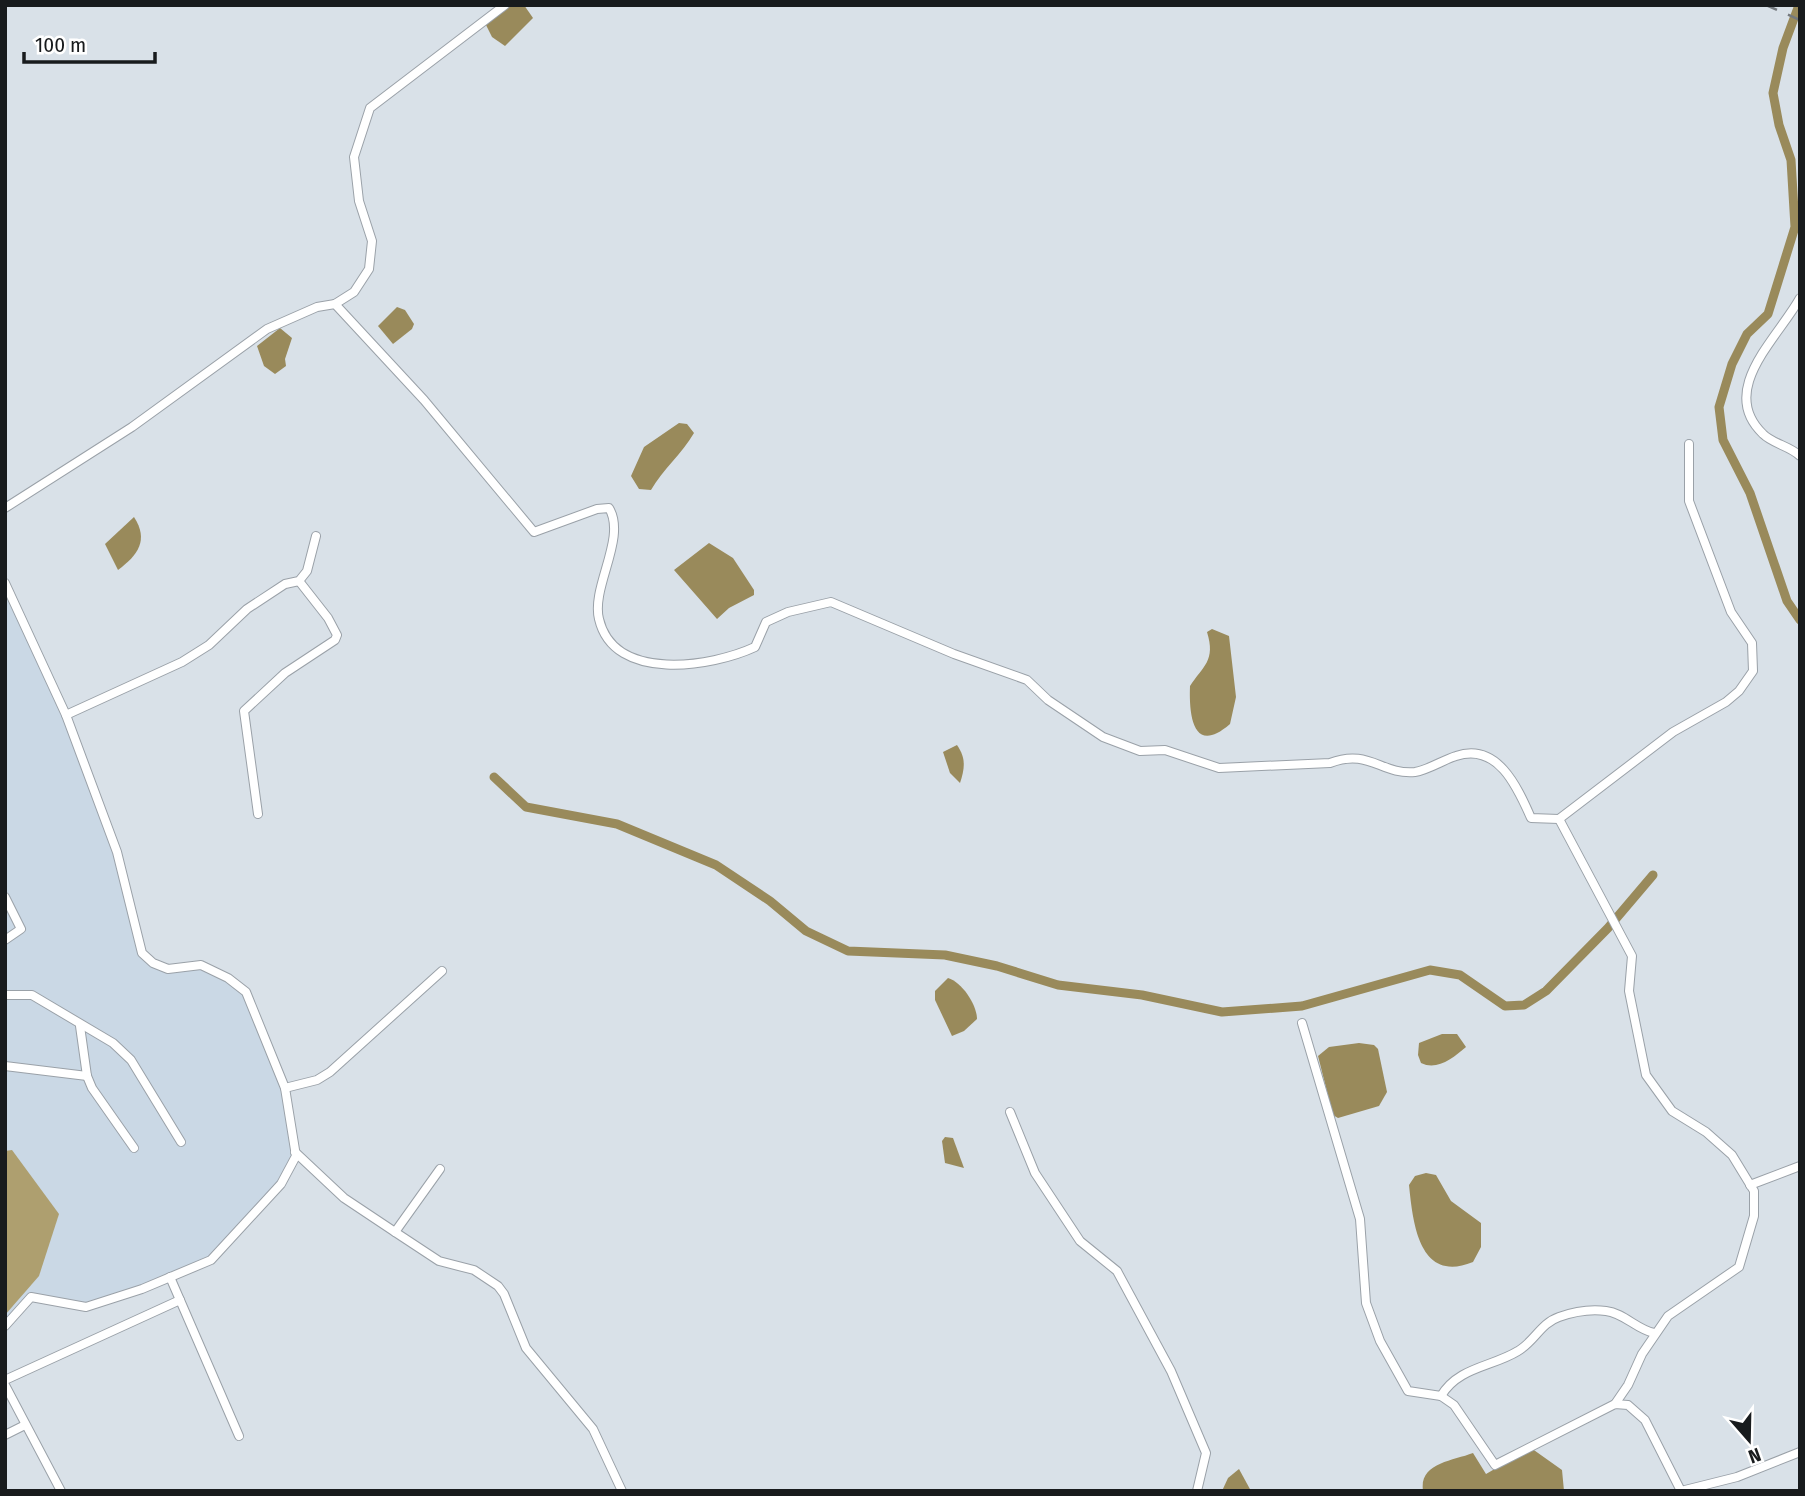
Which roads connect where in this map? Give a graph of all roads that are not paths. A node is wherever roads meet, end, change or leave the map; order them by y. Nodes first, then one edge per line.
1 (505, 5) edge
2 (1800, 298) edge
3 (335, 304) junction
4 (1689, 444) dead end
5 (1800, 456) edge
6 (5, 508) edge
7 (316, 536) dead end
8 (299, 581) junction
9 (5, 583) edge
10 (66, 715) junction
11 (258, 814) dead end
12 (1559, 819) junction
13 (5, 897) edge
14 (5, 940) edge
15 (442, 971) dead end
16 (5, 995) edge
17 (1302, 1023) dead end
18 (80, 1026) junction
19 (5, 1066) edge
20 (87, 1076) junction
21 (285, 1088) junction
22 (1010, 1112) dead end
23 (181, 1142) dead end
24 (134, 1148) dead end
25 (295, 1152) junction
26 (1800, 1166) edge
27 (440, 1169) dead end
28 (1750, 1185) junction
29 (395, 1232) junction
30 (170, 1277) junction
31 (180, 1300) junction
32 (5, 1326) edge
33 (1654, 1333) junction
34 (5, 1382) edge
35 (1441, 1396) junction
36 (1615, 1404) junction
37 (25, 1425) junction
38 (5, 1434) edge
39 (239, 1436) dead end
40 (1798, 1456) edge
41 (61, 1491) edge
42 (622, 1491) edge
43 (1197, 1491) edge

1 - 3 street
2 - 5 street
3 - 6 street
3 - 12 street
4 - 12 street
7 - 8 street
8 - 10 street
8 - 11 street
9 - 10 street
10 - 21 street
12 - 28 street
13 - 14 street
15 - 21 street
16 - 18 street
17 - 35 street
18 - 20 street
18 - 23 street
19 - 20 street
20 - 24 street
21 - 25 street
22 - 43 street
25 - 29 street
25 - 30 street
26 - 28 street
27 - 29 street
28 - 33 street
29 - 42 street
30 - 31 street
30 - 32 street
31 - 34 street
31 - 39 street
33 - 35 street
33 - 36 street
34 - 37 street
35 - 36 street
36 - 40 street
37 - 38 street
37 - 41 street

